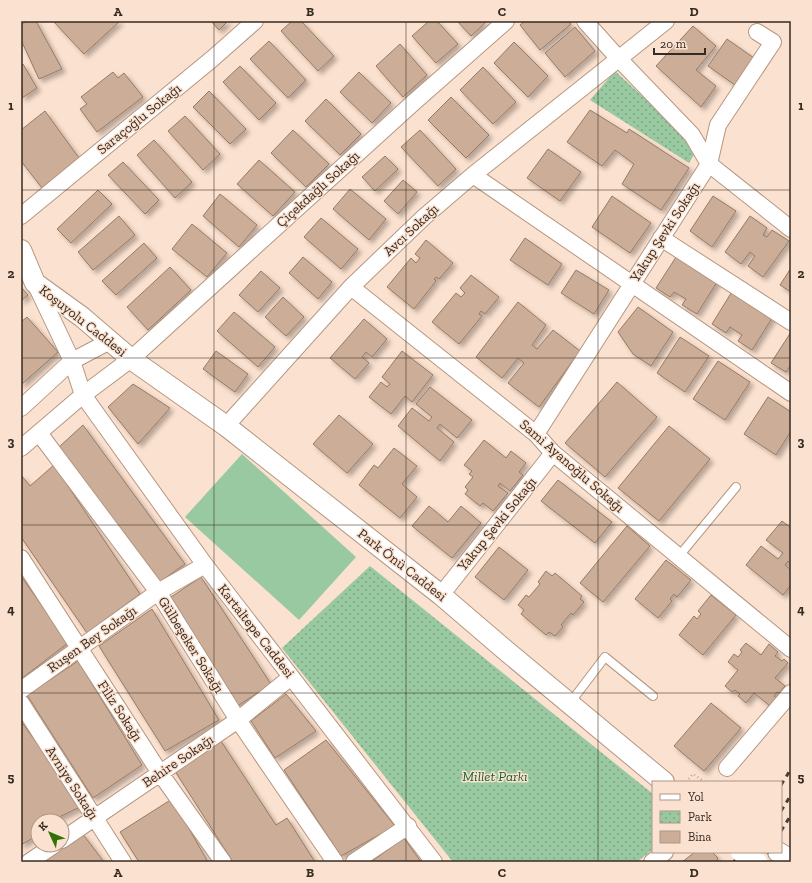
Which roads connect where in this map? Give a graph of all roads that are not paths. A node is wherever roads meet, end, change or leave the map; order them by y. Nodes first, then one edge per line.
1 (255, 21) edge
2 (506, 21) edge
3 (585, 21) edge
4 (666, 21) edge
5 (757, 32) dead end
6 (619, 59) junction
7 (709, 164) junction
8 (473, 175) junction
9 (21, 216) edge
10 (791, 229) edge
11 (661, 238) junction
12 (21, 250) edge
13 (35, 283) junction
14 (632, 283) junction
15 (351, 287) junction
16 (791, 322) edge
17 (110, 341) junction
18 (131, 359) junction
19 (72, 361) junction
20 (791, 393) edge
21 (83, 395) junction
22 (21, 408) edge
23 (226, 426) junction
24 (39, 433) junction
25 (536, 434) junction
26 (21, 448) edge
27 (553, 453) junction
28 (736, 487) dead end
29 (678, 556) junction
30 (21, 558) edge
31 (205, 565) junction
32 (158, 592) junction
33 (441, 595) junction
34 (79, 648) junction
35 (791, 649) edge
36 (291, 677) junction
37 (21, 690) edge
38 (791, 693) edge
39 (653, 696) dead end
40 (21, 704) edge
41 (570, 704) junction
42 (238, 720) junction
43 (727, 768) dead end
44 (160, 773) junction
45 (663, 781) edge
46 (94, 818) junction
47 (408, 826) junction
48 (70, 834) edge
49 (42, 853) edge
50 (664, 853) edge
51 (743, 853) edge
52 (780, 853) edge
53 (791, 860) edge
54 (29, 862) edge
55 (123, 862) edge
56 (223, 862) edge
57 (335, 862) edge
58 (354, 862) edge
59 (434, 862) edge
60 (652, 862) edge
61 (757, 862) edge

1 - 9 street, Saraçoğlu Sokağı
2 - 18 street, Çiçekdağlı Sokağı
3 - 6 street
4 - 6 street, Avcı Sokağı
5 - 7 street, Yakup Şevki Sokağı
6 - 7 street
6 - 8 street, Avcı Sokağı
7 - 10 street
7 - 11 street, Yakup Şevki Sokağı
8 - 14 street
8 - 15 street, Avcı Sokağı
11 - 14 street, Yakup Şevki Sokağı
11 - 16 street
12 - 13 street, Koşuyolu Caddesi
13 - 17 street, Koşuyolu Caddesi
13 - 19 street, Koşuyolu Caddesi
14 - 20 street
14 - 25 street, Yakup Şevki Sokağı
15 - 23 street, Avcı Sokağı
15 - 25 street, Sami Ayanoğlu Sokağı
17 - 18 street, Koşuyolu Caddesi
17 - 19 street
18 - 21 street, Çiçekdağlı Sokağı
18 - 23 street, Park Önü Caddesi
19 - 21 street, Koşuyolu Caddesi
19 - 22 street
21 - 24 street, Çiçekdağlı Sokağı
21 - 31 street, Kartaltepe Caddesi
23 - 33 street, Park Önü Caddesi
24 - 26 street, Çiçekdağlı Sokağı
24 - 32 street, Gülbeşeker Sokağı
25 - 27 street, Sami Ayanoğlu Sokağı
27 - 29 street, Sami Ayanoğlu Sokağı
27 - 33 street, Yakup Şevki Sokağı
28 - 29 lane
29 - 35 street, Sami Ayanoğlu Sokağı
30 - 34 street, Filiz Sokağı
31 - 32 street, Ruşen Bey Sokağı
31 - 36 street, Kartaltepe Caddesi
32 - 34 street, Ruşen Bey Sokağı
32 - 42 street, Gülbeşeker Sokağı
33 - 41 street, Park Önü Caddesi
34 - 37 street, Ruşen Bey Sokağı
34 - 44 street, Filiz Sokağı
36 - 42 street, Behire Sokağı
36 - 47 street, Kartaltepe Caddesi
38 - 43 street
39 - 41 lane
40 - 46 street, Avniye Sokağı
41 - 45 street, Park Önü Caddesi
42 - 44 street, Behire Sokağı
42 - 57 street, Gülbeşeker Sokağı
44 - 46 street, Behire Sokağı
44 - 56 street, Filiz Sokağı
46 - 48 street, Behire Sokağı
46 - 55 street, Avniye Sokağı
47 - 58 street
47 - 59 street, Kartaltepe Caddesi
49 - 54 street
50 - 60 street
51 - 61 street, bridge
52 - 53 street

